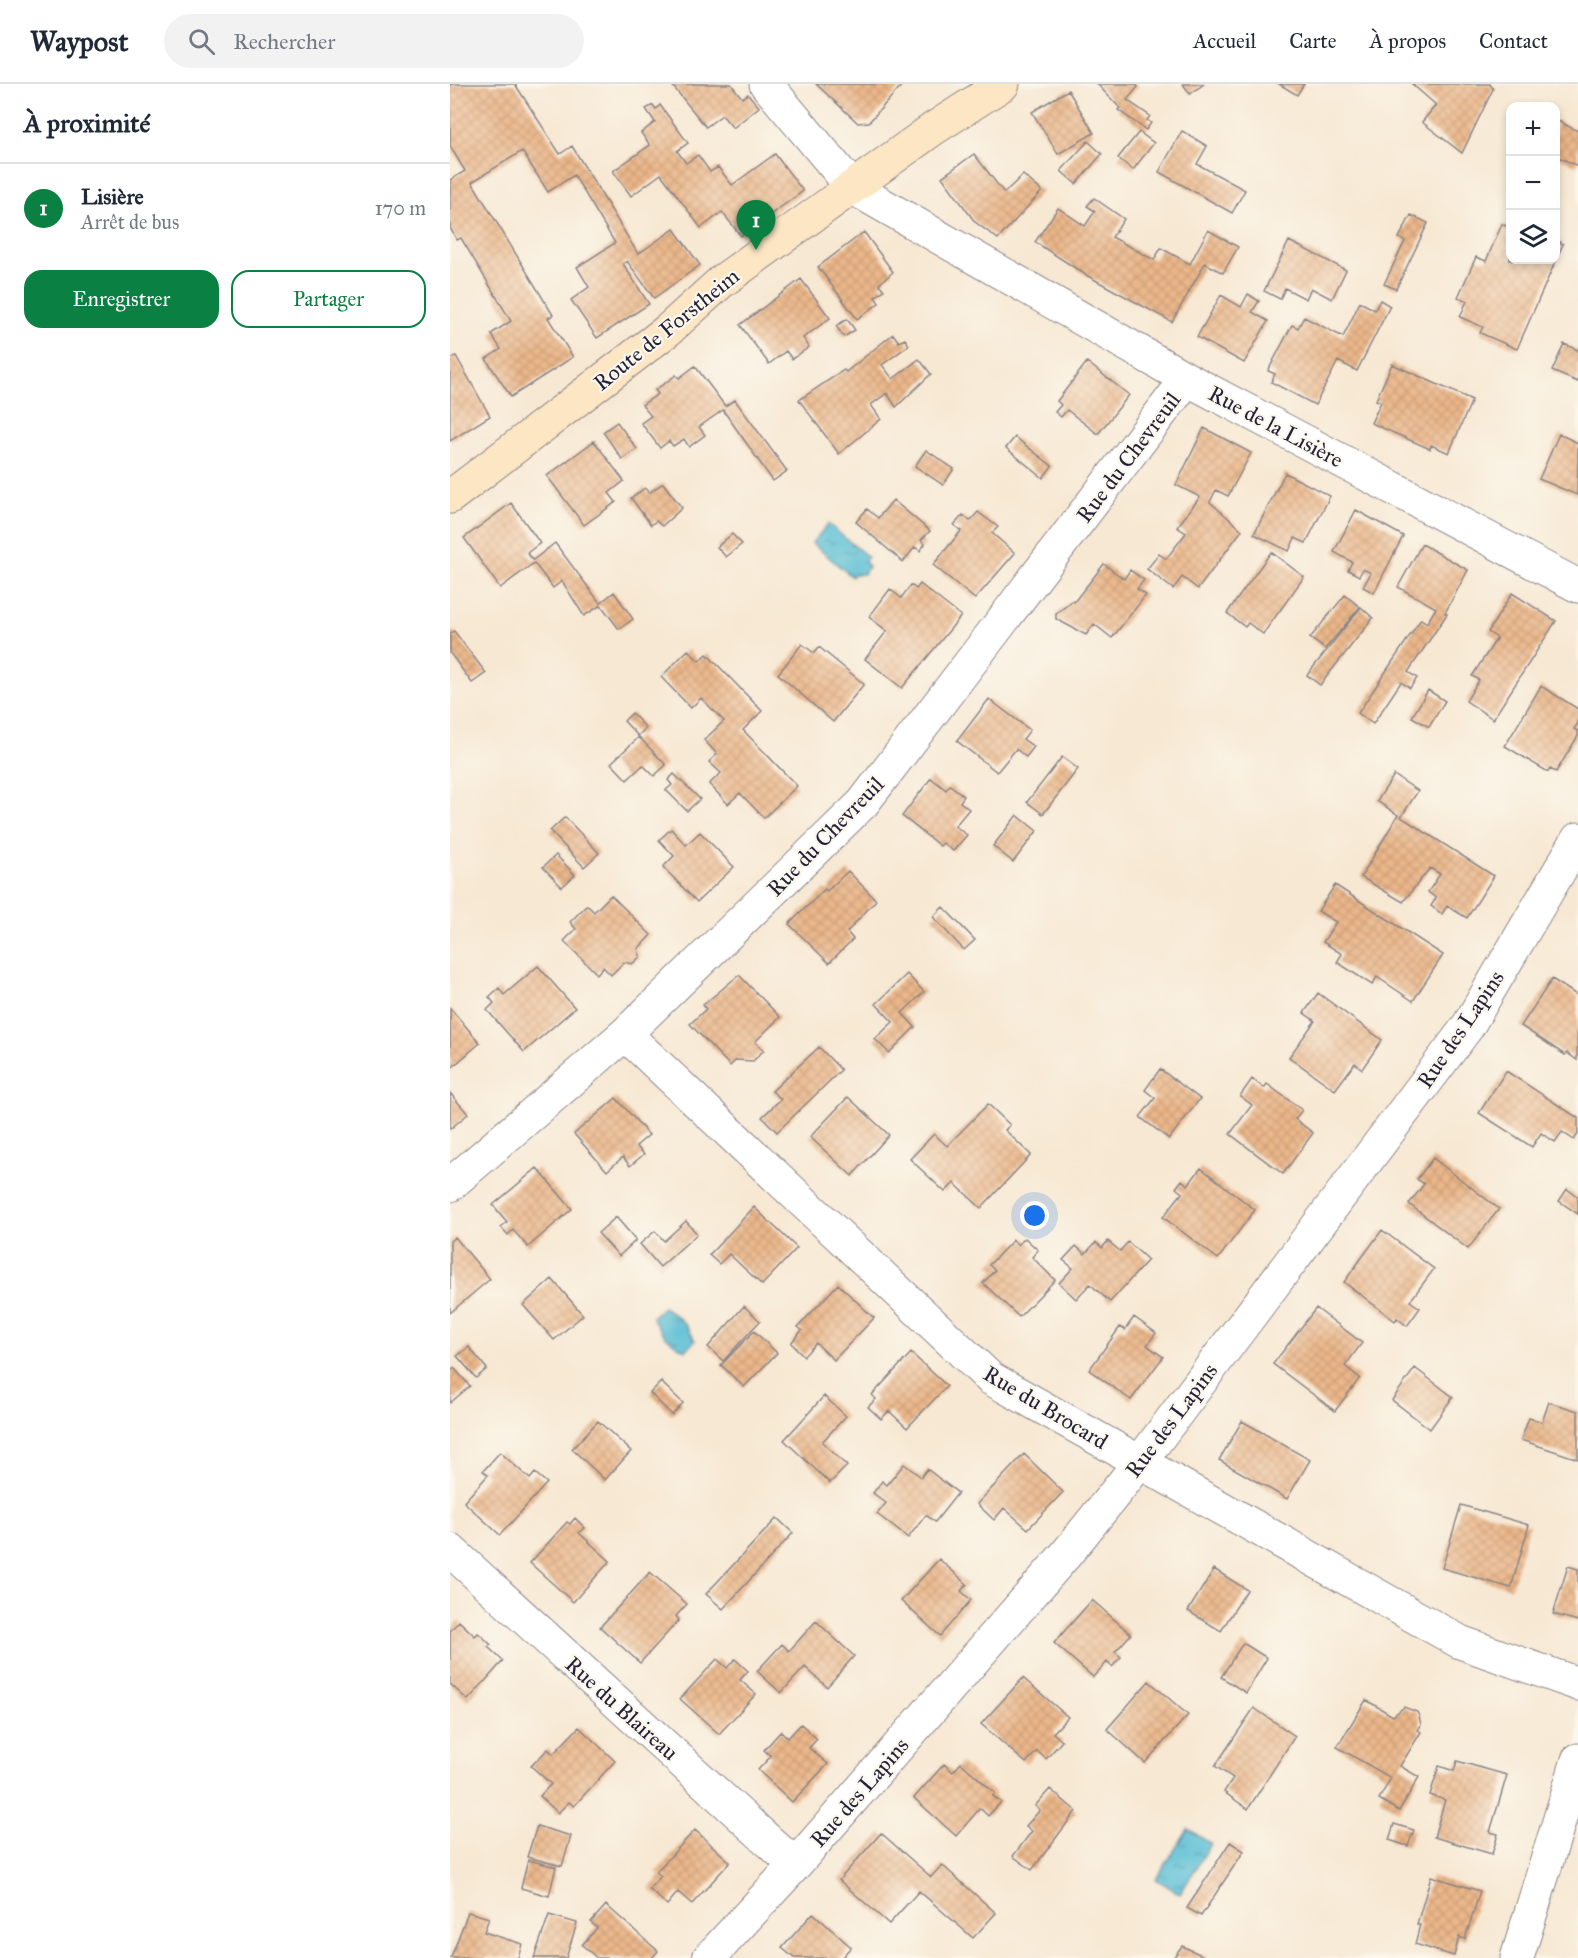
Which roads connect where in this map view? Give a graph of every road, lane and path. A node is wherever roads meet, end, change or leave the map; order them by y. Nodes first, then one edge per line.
1 (766, 84) edge
2 (985, 90) edge
3 (853, 188) junction
4 (1187, 379) junction
5 (450, 497) edge
6 (1578, 586) edge
7 (1578, 839) edge
8 (625, 1034) junction
9 (450, 1185) edge
10 (1140, 1462) junction
11 (450, 1550) edge
12 (1578, 1684) edge
13 (1578, 1760) edge
14 (795, 1865) junction
15 (709, 1958) edge
16 (1517, 1958) edge

1 - 3 street
2 - 3 street, Route de Forstheim
3 - 4 street, Rue de la Lisière
3 - 5 street, Route de Forstheim
4 - 6 street, Rue de la Lisière
4 - 8 street, Rue du Chevreuil
7 - 10 street, Rue des Lapins
8 - 9 street, Rue du Chevreuil
8 - 10 street, Rue du Brocard
10 - 12 street, Rue du Brocard
10 - 14 street, Rue des Lapins
11 - 14 street, Rue du Blaireau
13 - 16 street
14 - 15 street, Rue des Lapins

